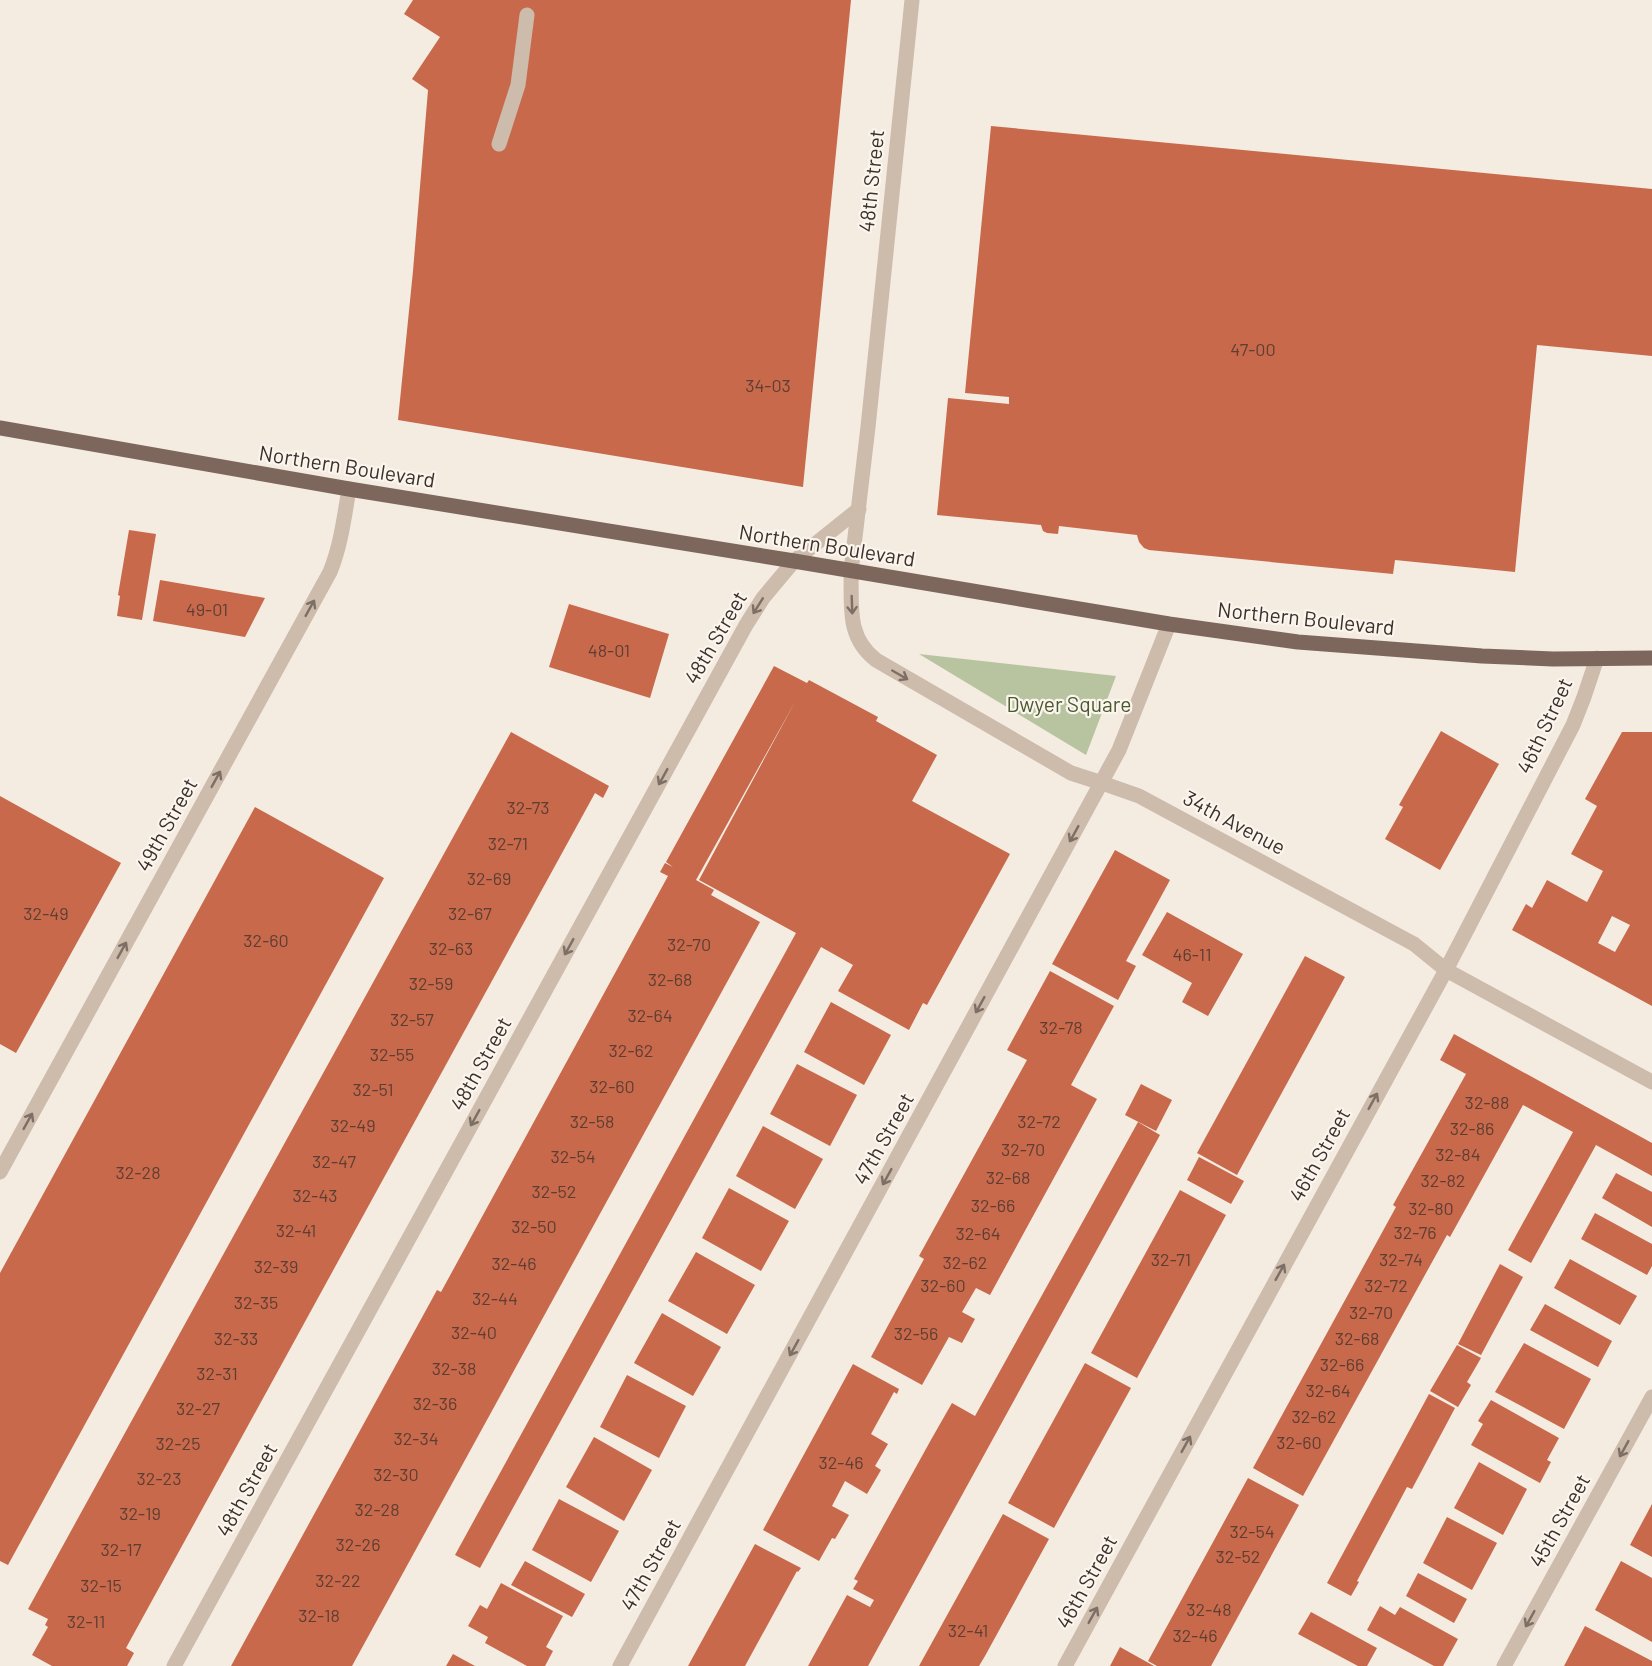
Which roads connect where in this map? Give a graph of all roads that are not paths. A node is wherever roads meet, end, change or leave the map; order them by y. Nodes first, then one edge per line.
1 (912, 0) edge
2 (527, 15) dead end
3 (499, 144) dead end
4 (0, 428) edge
5 (349, 489) junction
6 (859, 509) junction
7 (794, 561) junction
8 (851, 571) junction
9 (1168, 624) junction
10 (1597, 658) junction
11 (1652, 658) edge
12 (1102, 783) junction
13 (1446, 970) junction
14 (1652, 1082) edge
15 (0, 1172) edge
16 (1652, 1397) edge
17 (174, 1666) edge
18 (620, 1666) edge
19 (1065, 1666) edge
20 (1504, 1666) edge

1 - 6 street, 48th Street
2 - 3 street
4 - 5 main road, Northern Boulevard
5 - 7 main road, Northern Boulevard
15 -> 5 street, 49th Street
6 - 7 street, 48th Street
6 - 8 street, 48th Street
7 - 8 main road, Northern Boulevard
7 -> 17 street, 48th Street
8 - 9 main road, Northern Boulevard
8 -> 12 street, 34th Avenue
9 - 10 main road, Northern Boulevard
9 - 12 street, 47th Street
10 - 11 main road, Northern Boulevard
10 - 13 street, 46th Street
12 - 13 street, 34th Avenue
12 -> 18 street, 47th Street
13 - 14 street, 34th Avenue
19 -> 13 street, 46th Street
16 -> 20 street, 45th Street

